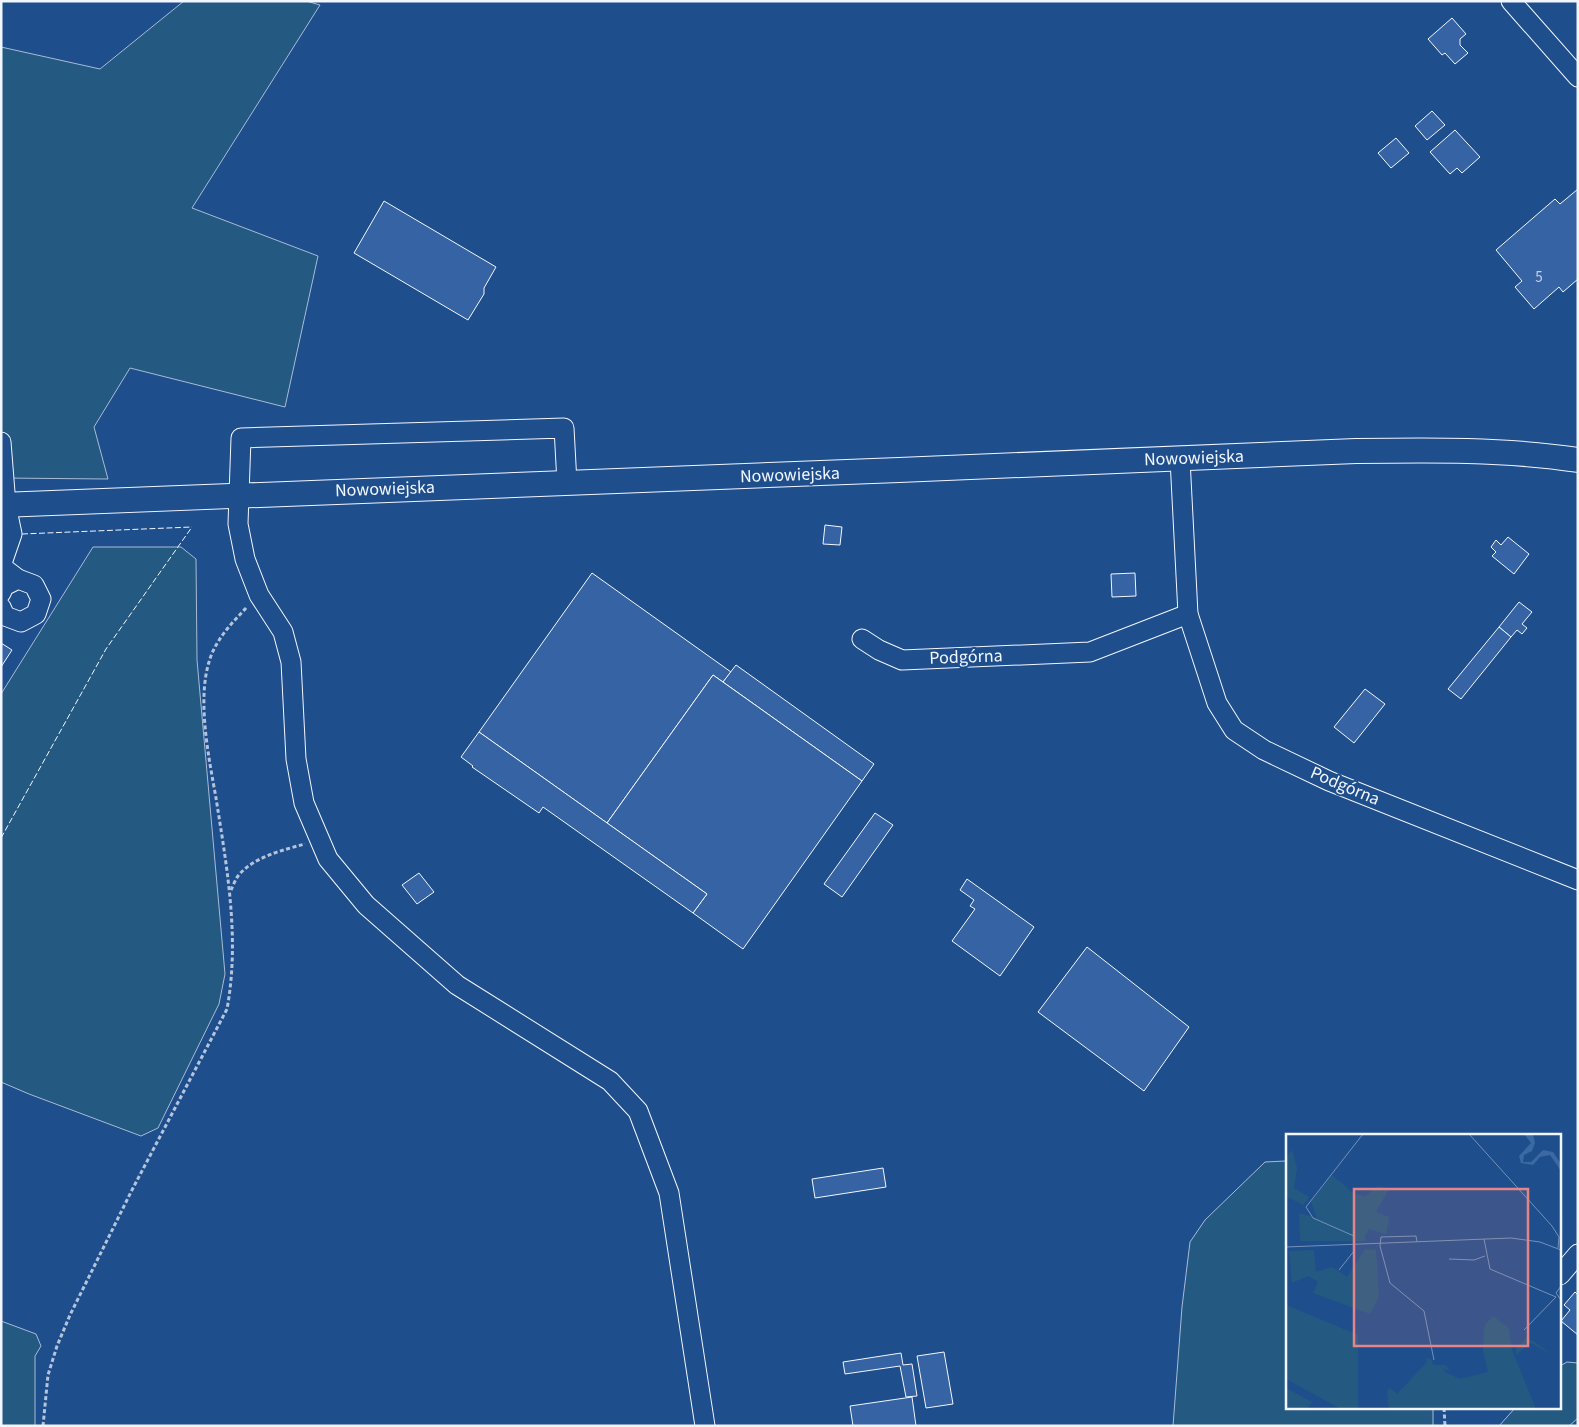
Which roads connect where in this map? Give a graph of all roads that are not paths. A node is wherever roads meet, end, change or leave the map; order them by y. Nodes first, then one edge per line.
1 (1511, 1) edge
2 (1578, 77) edge
3 (1, 442) edge
4 (1180, 459) junction
5 (1578, 460) edge
6 (567, 483) junction
7 (239, 495) junction
8 (4, 505) edge
9 (18, 579) junction
10 (1, 593) edge
11 (1, 608) edge
12 (1188, 614) junction
13 (862, 640) dead end
14 (1578, 880) edge
15 (1578, 1254) edge
16 (1562, 1273) edge
17 (704, 1426) edge

1 - 2 street
3 - 8 street
4 - 5 main road, Nowowiejska
4 - 6 main road, Nowowiejska
4 - 12 street, Podgórna
6 - 7 main road, Nowowiejska
6 - 7 street
7 - 8 main road, Nowowiejska
7 - 17 street
8 - 9 street
9 - 10 street
9 - 11 street
12 - 13 street, Podgórna
12 - 14 street, Podgórna
15 - 16 street

